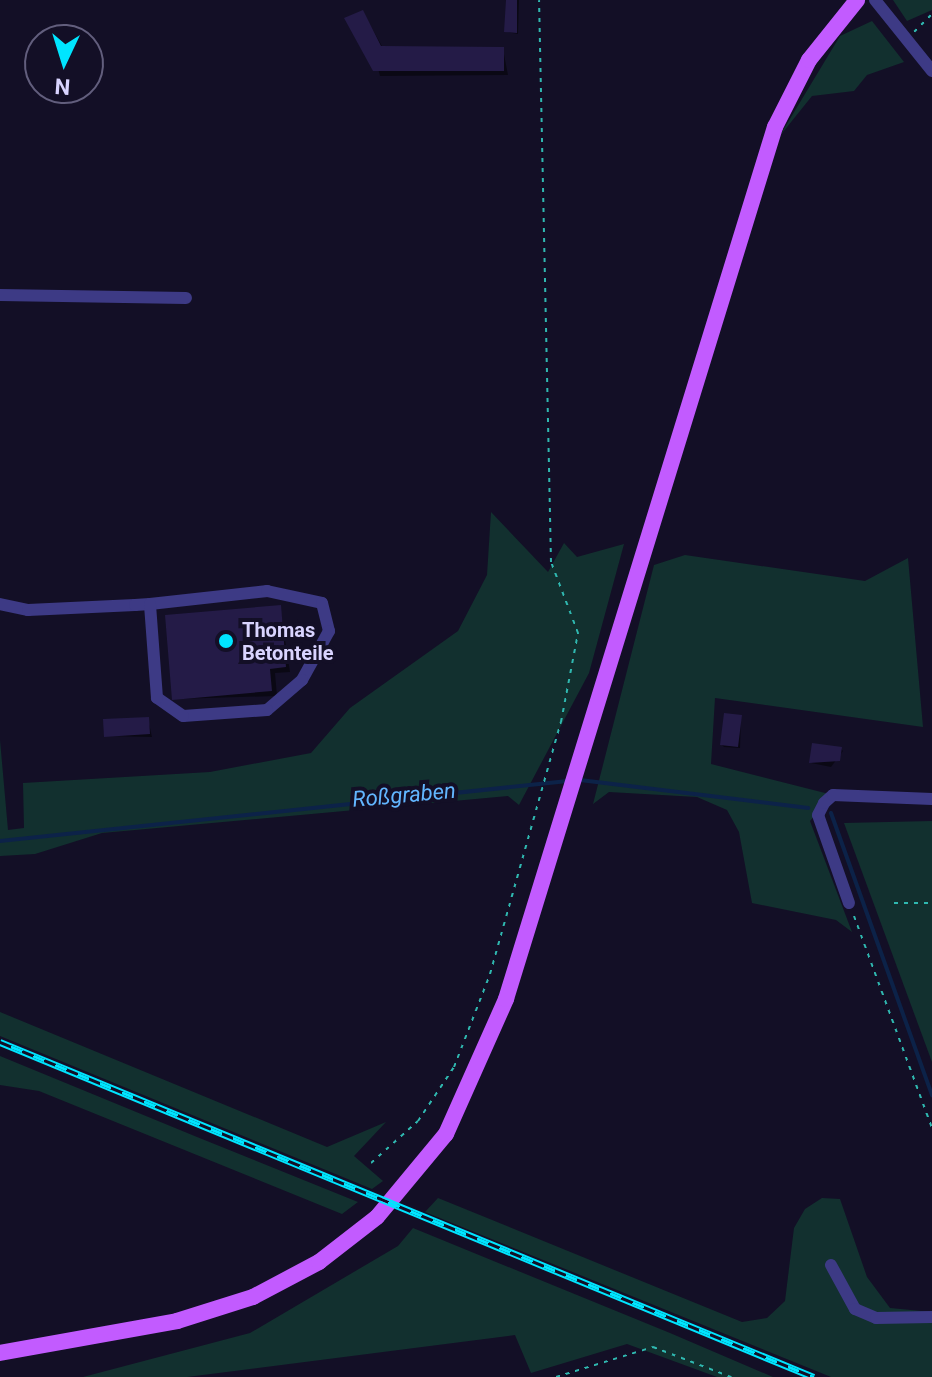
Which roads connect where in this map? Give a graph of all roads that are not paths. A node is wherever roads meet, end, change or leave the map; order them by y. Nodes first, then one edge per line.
1 (857, 0) edge
2 (875, 0) edge
3 (932, 71) edge
4 (0, 295) edge
5 (186, 298) dead end
6 (0, 604) edge
7 (150, 604) junction
8 (932, 799) edge
9 (849, 903) road end
10 (831, 1265) dead end
11 (932, 1317) edge
12 (0, 1353) edge

1 - 12 main road
2 - 3 street
4 - 5 street
6 - 7 street
7 - 7 street
8 - 9 street
10 - 11 street

